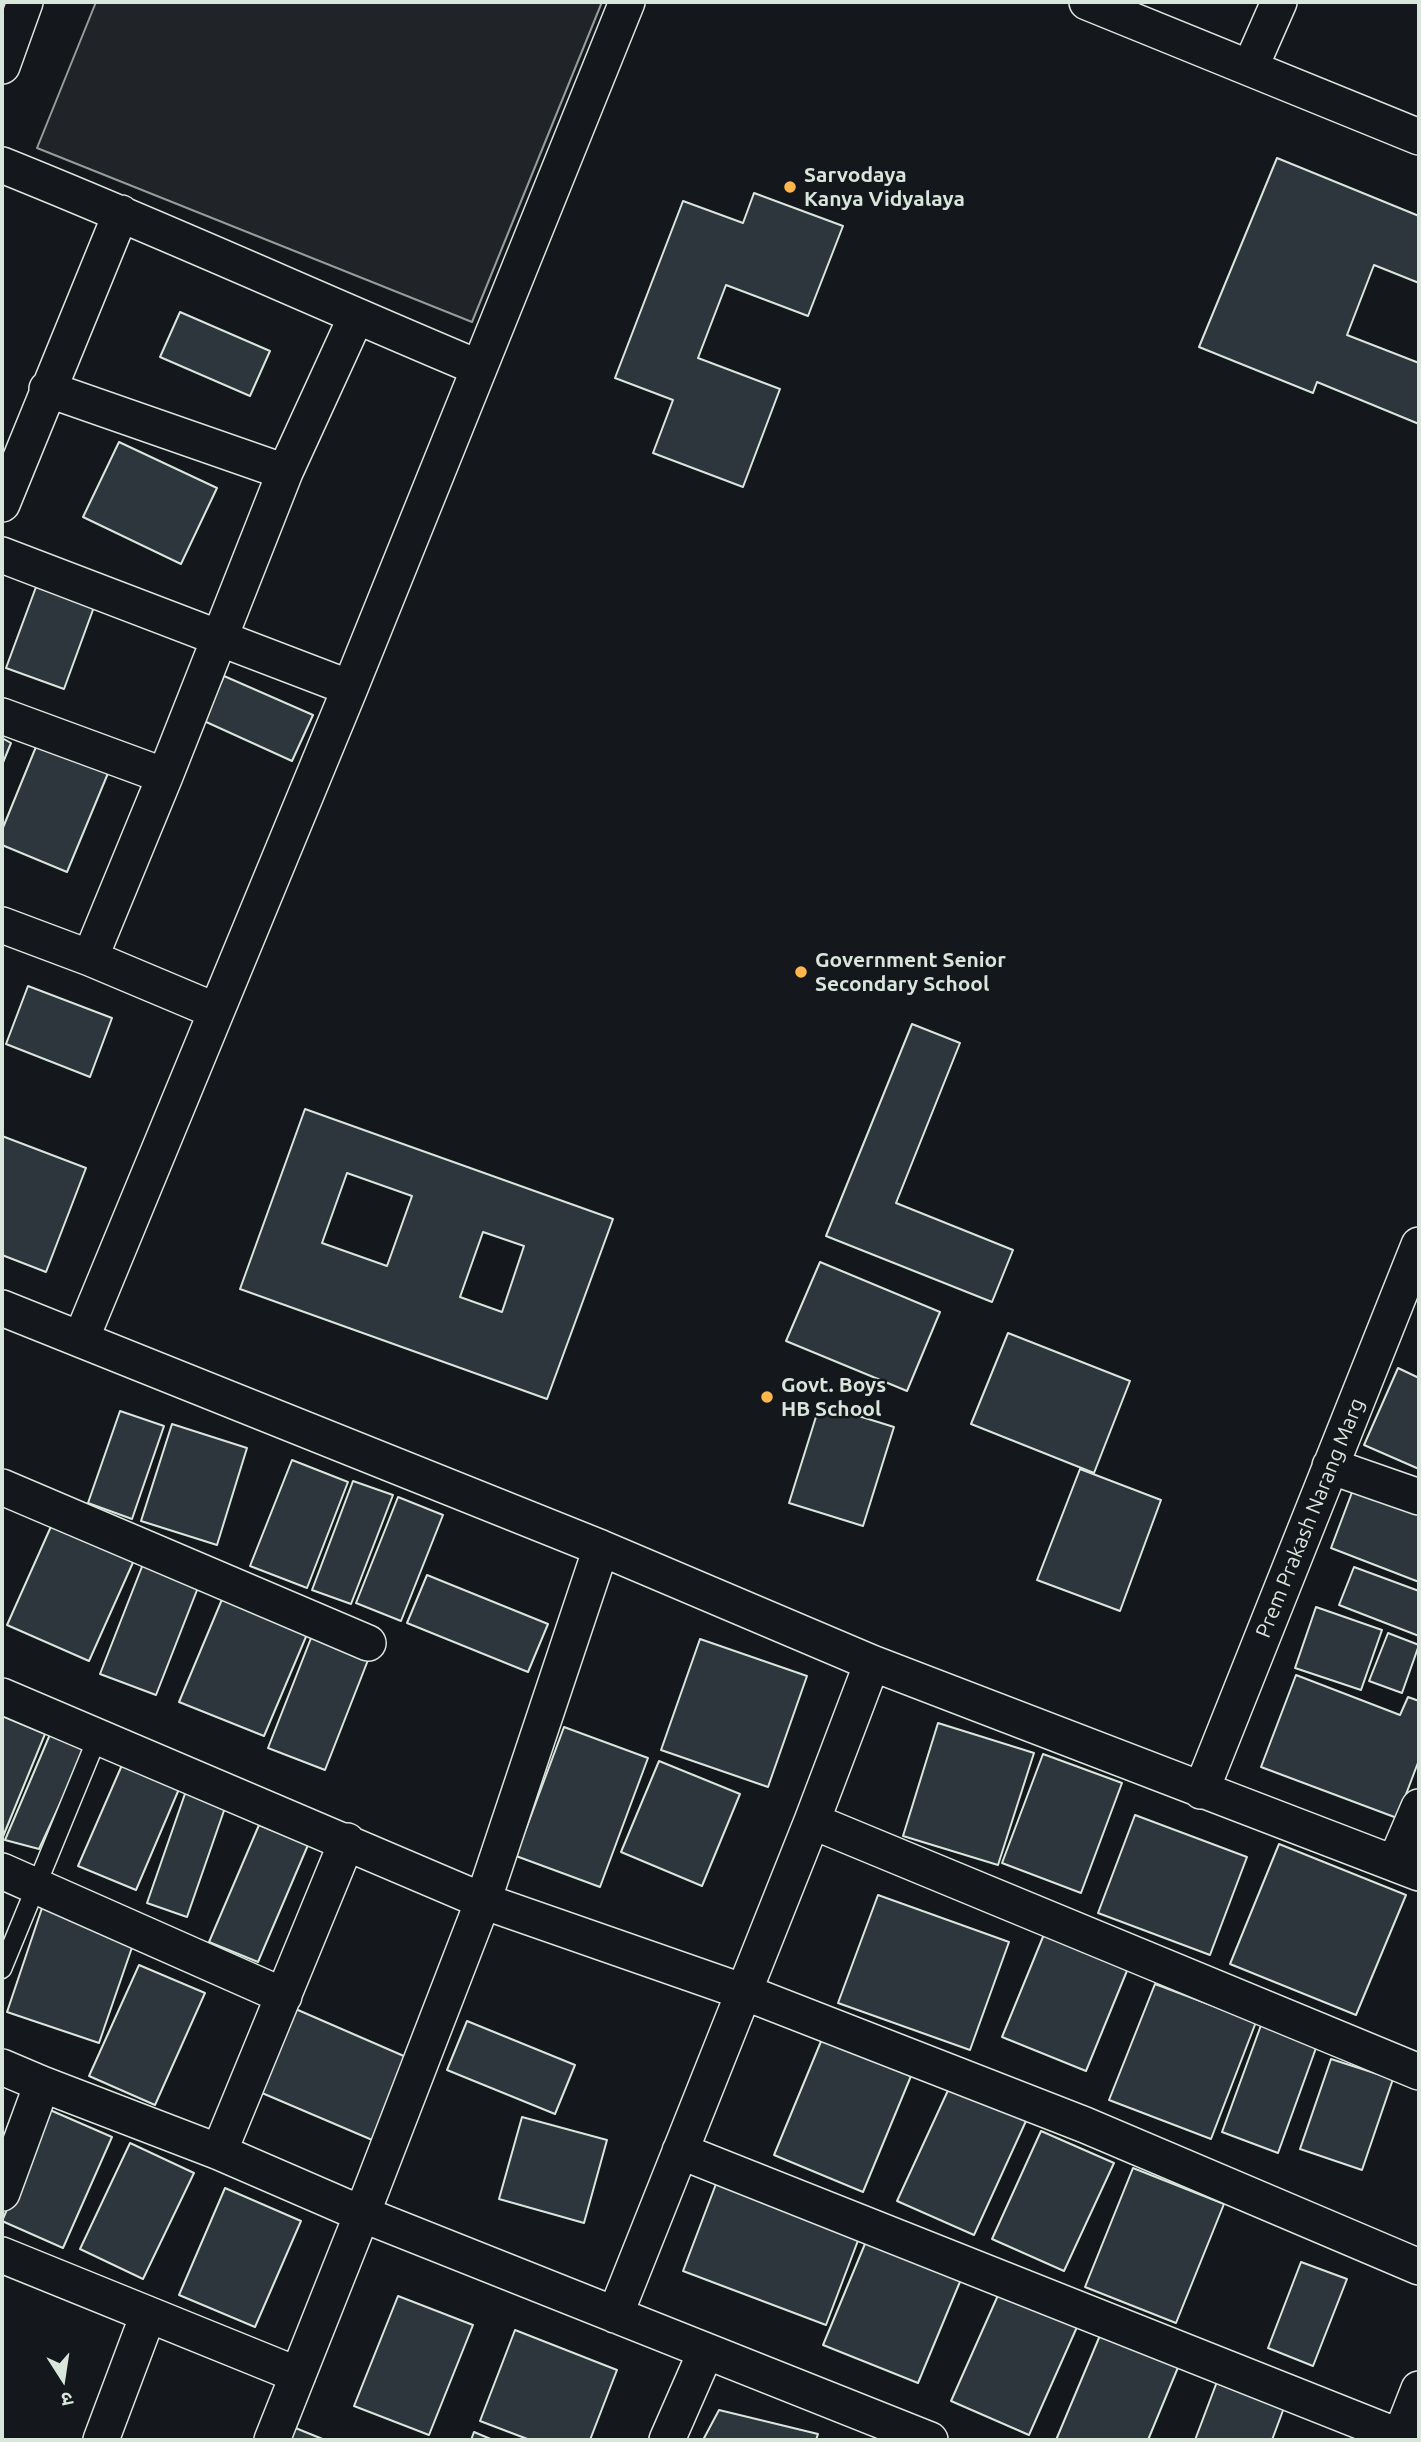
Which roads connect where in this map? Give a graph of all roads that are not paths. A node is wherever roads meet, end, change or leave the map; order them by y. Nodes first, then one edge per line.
1 (25, 2) edge
2 (627, 2) edge
3 (1087, 2) edge
4 (1279, 2) edge
5 (2, 66) edge
6 (1250, 68) junction
7 (1419, 137) edge
8 (2, 165) edge
9 (121, 213) junction
10 (356, 317) junction
11 (478, 368) junction
12 (47, 389) junction
13 (285, 472) junction
14 (2, 504) edge
15 (2, 555) edge
16 (219, 639) junction
17 (350, 688) junction
18 (2, 716) edge
19 (165, 776) junction
20 (2, 925) edge
21 (90, 958) junction
22 (216, 1011) junction
23 (1419, 1245) edge
24 (2, 1308) edge
25 (81, 1339) junction
26 (1330, 1466) junction
27 (2, 1486) edge
28 (1419, 1497) edge
29 (601, 1548) junction
30 (368, 1643) dead end
31 (872, 1662) junction
32 (2, 1696) edge
33 (98, 1736) junction
34 (1201, 1791) junction
35 (1419, 1807) edge
36 (812, 1821) junction
37 (346, 1841) junction
38 (1407, 1868) edge
39 (2, 1871) edge
40 (37, 1886) junction
41 (483, 1901) junction
42 (2, 1969) edge
43 (744, 1992) junction
44 (284, 1996) junction
45 (2, 2067) edge
46 (1419, 2072) edge
47 (42, 2084) junction
48 (680, 2151) junction
49 (219, 2152) junction
50 (2, 2193) edge
51 (362, 2214) junction
52 (2, 2255) edge
53 (1419, 2266) edge
54 (148, 2315) junction
55 (615, 2315) junction
56 (706, 2351) junction
57 (298, 2375) junction
58 (1419, 2389) edge
59 (1400, 2438) edge
60 (101, 2440) edge
61 (272, 2440) edge
62 (667, 2440) edge
63 (930, 2440) edge

1 - 5 street
2 - 11 street
3 - 6 street
4 - 6 street
6 - 7 street
8 - 9 street
9 - 10 street
9 - 12 street
10 - 11 street
10 - 13 street
11 - 17 street
12 - 13 street
12 - 14 street
13 - 16 street
15 - 16 street
16 - 17 street
16 - 19 street
17 - 22 street
18 - 19 street
19 - 21 street
20 - 21 street
21 - 22 street
22 - 25 street
23 - 26 street, Prem Prakash Narang Marg
24 - 25 street
25 - 29 street
26 - 28 street
26 - 34 street, Prem Prakash Narang Marg
27 - 30 street
29 - 31 street
29 - 41 street
31 - 34 street
31 - 36 street
32 - 33 street
33 - 37 street
33 - 40 lane
34 - 38 street
35 - 38 street
36 - 43 street
36 - 46 street
37 - 41 street
37 - 44 street
39 - 40 street
40 - 42 lane
40 - 44 street
41 - 43 street
41 - 51 street
43 - 48 street
43 - 53 street
44 - 49 street
45 - 47 street
47 - 49 street
47 - 50 street
48 - 55 street
48 - 59 street
49 - 51 street
51 - 55 street
51 - 57 street
52 - 54 street
54 - 57 street
54 - 60 street
55 - 56 street
56 - 62 street
56 - 63 street
57 - 61 street
58 - 59 street

